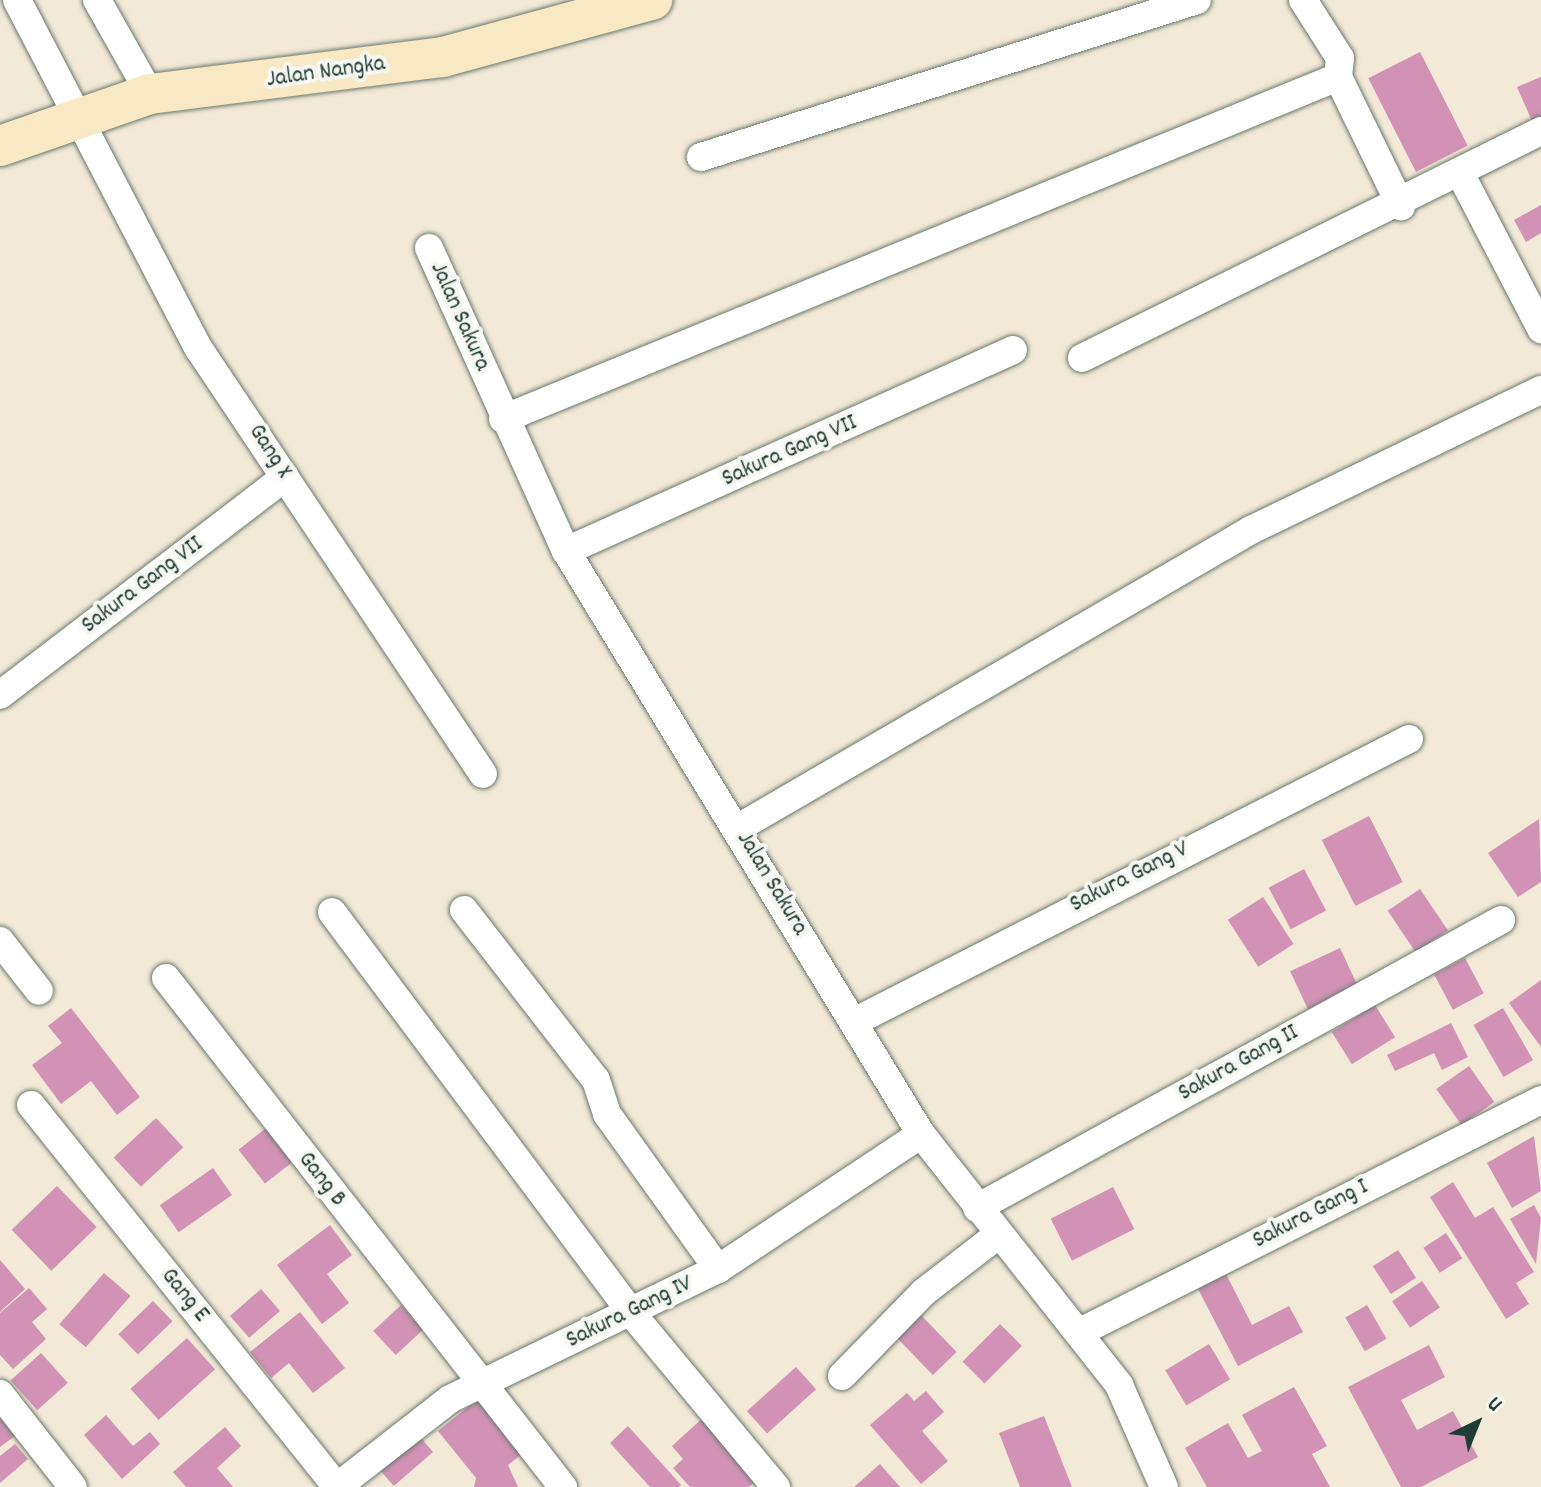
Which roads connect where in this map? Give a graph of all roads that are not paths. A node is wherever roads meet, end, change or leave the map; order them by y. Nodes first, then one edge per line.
1 (17, 0) edge
2 (97, 0) edge
3 (652, 0) edge
4 (1197, 0) edge
5 (1303, 0) edge
6 (1338, 77) junction
7 (150, 94) junction
8 (73, 119) junction
9 (1541, 131) edge
10 (0, 146) edge
11 (701, 157) dead end
12 (1461, 175) junction
13 (1401, 206) junction
14 (429, 248) dead end
15 (1541, 329) edge
16 (1013, 350) dead end
17 (1082, 358) dead end
18 (1541, 390) edge
19 (503, 419) junction
20 (285, 477) junction
21 (566, 551) junction
22 (0, 695) edge
23 (1409, 739) dead end
24 (483, 774) dead end
25 (738, 828) junction
26 (464, 910) dead end
27 (332, 912) dead end
28 (1501, 920) dead end
29 (0, 941) edge
30 (166, 978) dead end
31 (39, 991) dead end
32 (854, 1022) junction
33 (1541, 1100) edge
34 (31, 1105) dead end
35 (921, 1134) junction
36 (977, 1208) junction
37 (999, 1234) junction
38 (718, 1269) junction
39 (633, 1315) junction
40 (1082, 1331) junction
41 (842, 1376) dead end
42 (477, 1383) junction
43 (0, 1394) edge
44 (73, 1487) edge
45 (337, 1487) edge
46 (563, 1487) edge
47 (776, 1487) edge
48 (1164, 1487) edge

1 - 8 street, Gang X
2 - 7 street
3 - 7 main road, Jalan Nangka
4 - 11 street
5 - 6 street
6 - 13 street
6 - 19 street
7 - 8 main road, Jalan Nangka
8 - 10 main road, Jalan Nangka
8 - 20 street, Gang X
9 - 12 street
12 - 13 street
12 - 15 street
13 - 17 street
14 - 19 street, Jalan Sakura
16 - 21 street, Sakura Gang VII
18 - 25 street
19 - 21 street, Jalan Sakura
20 - 22 street, Sakura Gang VII
20 - 24 street, Gang X
21 - 25 street, Jalan Sakura
23 - 32 street, Sakura Gang V
25 - 32 street, Jalan Sakura
26 - 38 street
27 - 39 street
28 - 36 street, Sakura Gang II
29 - 31 street
30 - 42 street, Gang B
32 - 35 street, Jalan Sakura
33 - 40 street, Sakura Gang I
34 - 45 street, Gang E
35 - 36 street, Jalan Sakura
35 - 38 street, Sakura Gang IV
36 - 37 street, Jalan Sakura
37 - 40 street, Jalan Sakura
37 - 41 street
38 - 39 street, Sakura Gang IV
39 - 42 street, Sakura Gang IV
39 - 47 street
40 - 48 street, Jalan Sakura
42 - 45 street, Sakura Gang IV
42 - 46 street, Gang B
43 - 44 street

